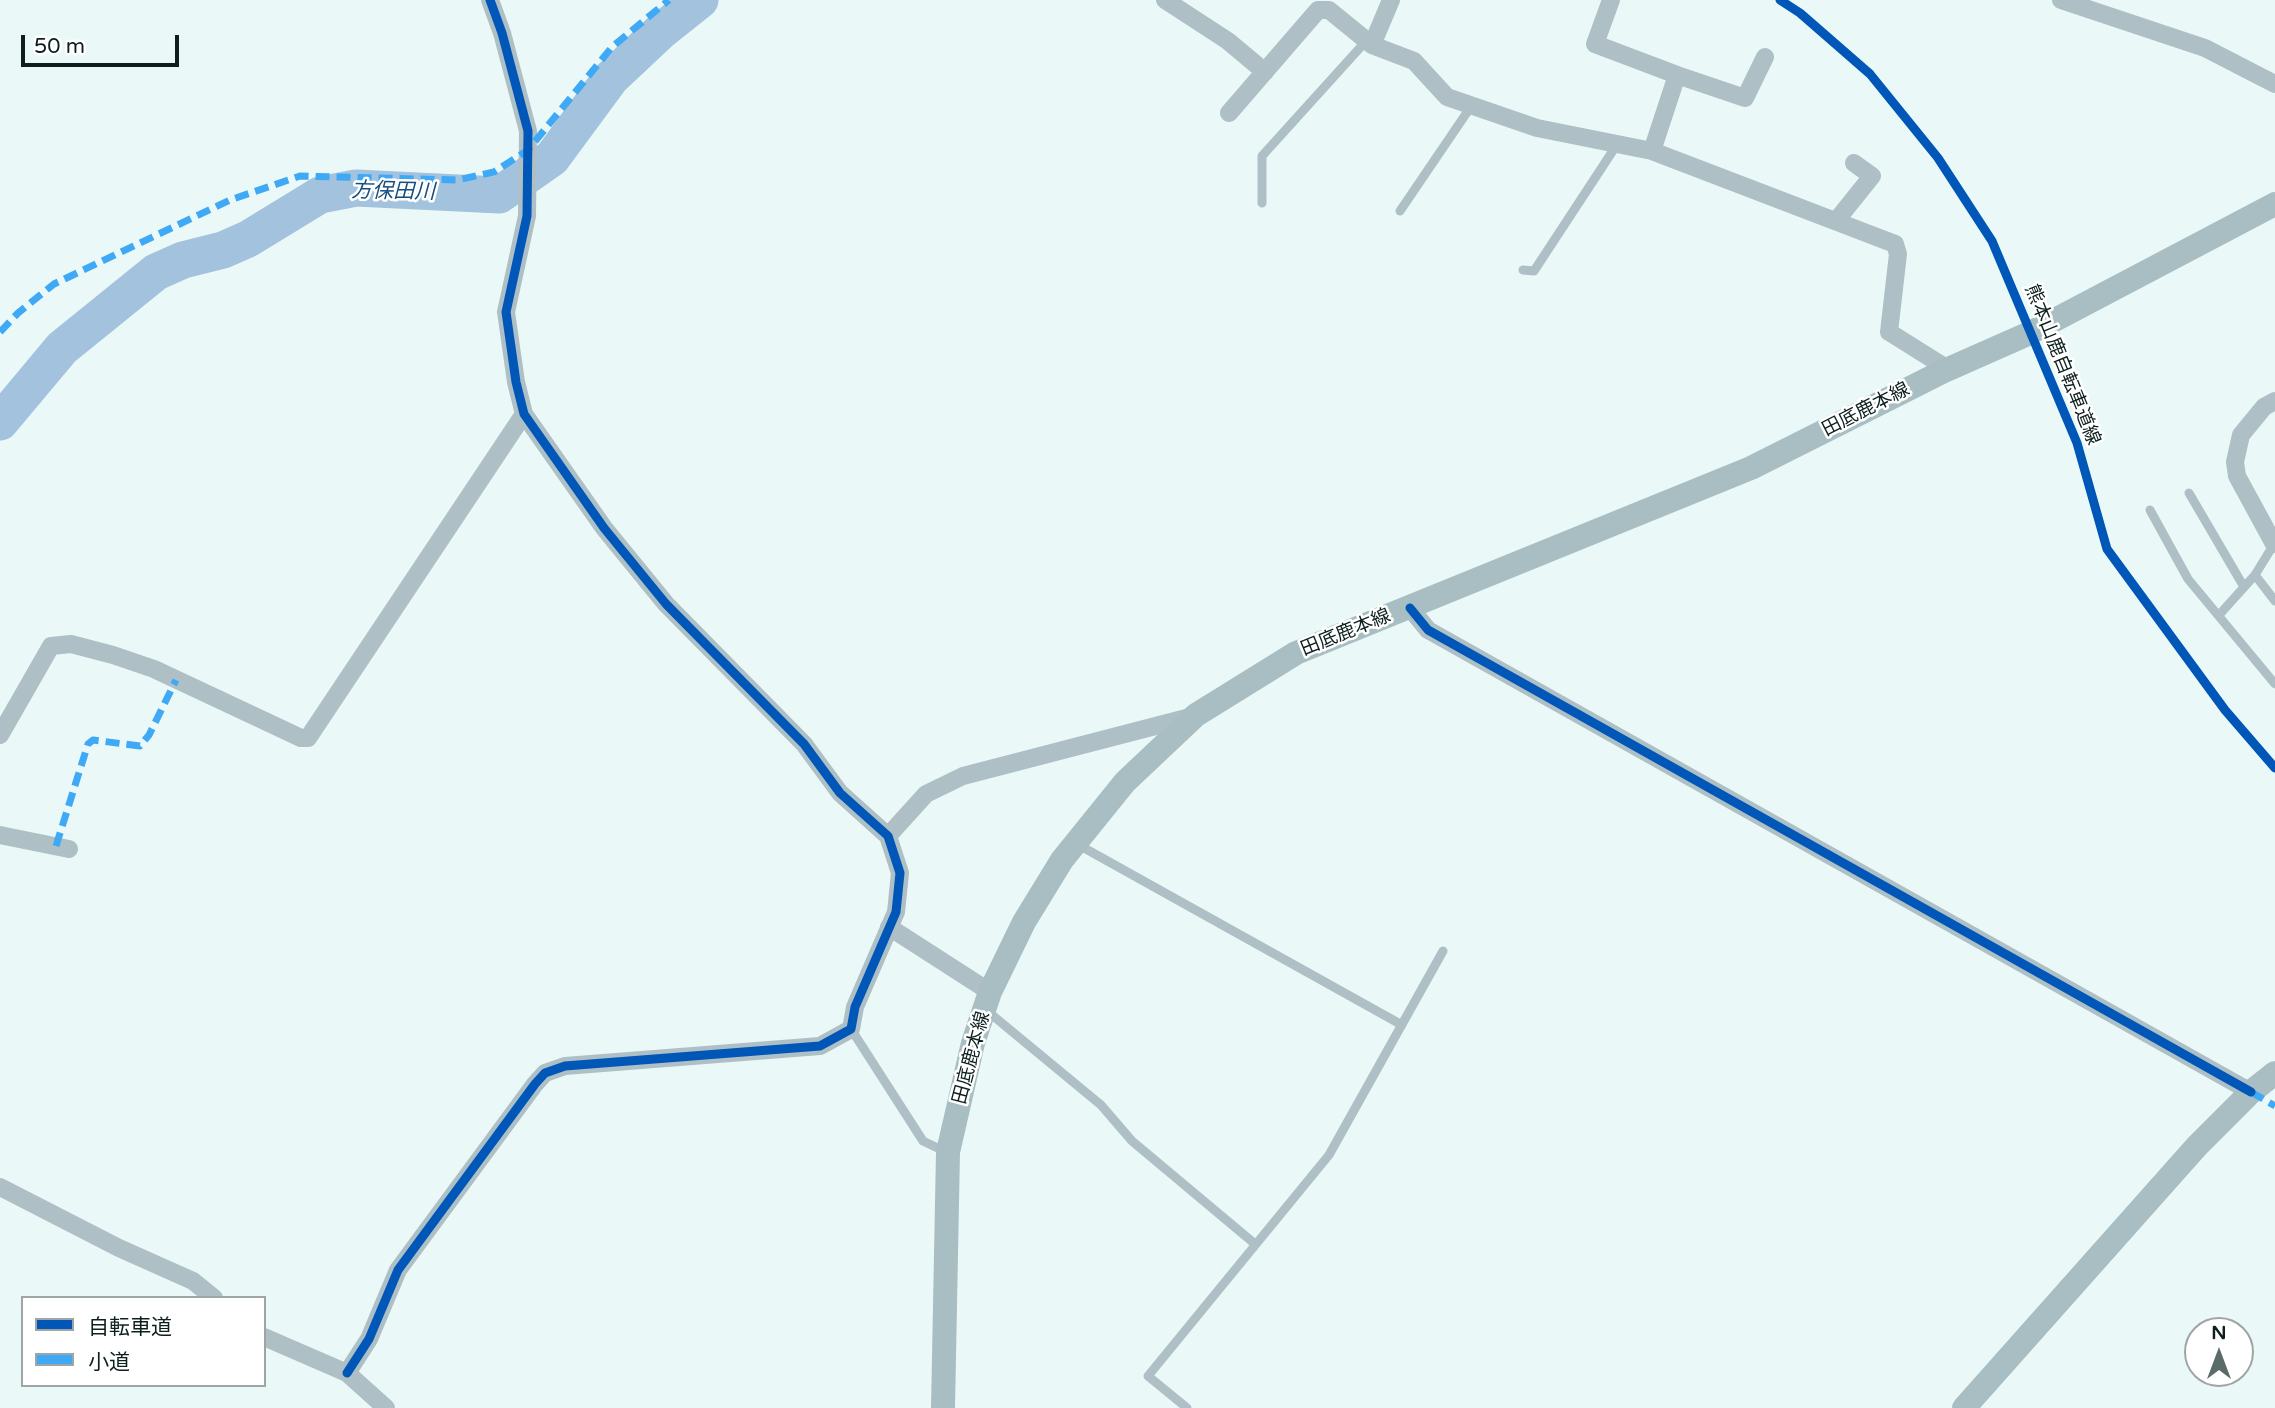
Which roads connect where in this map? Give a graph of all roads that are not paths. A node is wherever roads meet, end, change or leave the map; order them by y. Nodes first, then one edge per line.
1 (490, 0) edge
2 (1165, 0) edge
3 (1391, 0) edge
4 (1611, 0) edge
5 (2061, 0) edge
6 (1370, 43) junction
7 (1765, 57) dead end
8 (1265, 72) junction
9 (1677, 75) junction
10 (2275, 84) edge
11 (1472, 105) junction
12 (1228, 113) dead end
13 (1616, 146) junction
14 (1652, 151) junction
15 (1854, 163) dead end
16 (1262, 203) dead end
17 (2275, 204) edge
18 (1401, 211) dead end
19 (1836, 222) junction
20 (1523, 270) dead end
21 (1948, 369) junction
22 (2275, 401) edge
23 (524, 414) junction
24 (2189, 493) dead end
25 (2150, 510) dead end
26 (2274, 544) edge
27 (2255, 575) junction
28 (2244, 587) junction
29 (2275, 601) edge
30 (1410, 608) junction
31 (2219, 615) junction
32 (2275, 684) edge
33 (1196, 715) junction
34 (0, 735) edge
35 (0, 835) edge
36 (888, 836) junction
37 (1075, 843) junction
38 (69, 849) dead end
39 (889, 927) junction
40 (1443, 951) dead end
41 (987, 1001) junction
42 (1402, 1025) junction
43 (851, 1029) junction
44 (2275, 1073) edge
45 (2251, 1093) junction
46 (948, 1152) junction
47 (0, 1187) edge
48 (1255, 1244) junction
49 (212, 1296) edge
50 (266, 1338) edge
51 (347, 1373) junction
52 (386, 1408) edge
53 (943, 1408) edge
54 (1187, 1408) edge
55 (1964, 1408) edge

1 - 23 street
2 - 8 street
3 - 6 street
4 - 9 street
5 - 10 street
6 - 8 street
6 - 11 street
6 - 16 lane
7 - 9 street
8 - 12 street
9 - 14 street
11 - 13 street
11 - 18 lane
13 - 14 street
13 - 20 lane
14 - 19 street
15 - 19 street
17 - 21 main road, 田底鹿本線
19 - 21 street
21 - 30 main road, 田底鹿本線
22 - 26 street
23 - 34 street
23 - 36 street
24 - 28 lane
25 - 31 lane
26 - 27 lane
27 - 28 lane
27 - 29 lane
28 - 31 lane
30 - 33 main road, 田底鹿本線
30 - 45 street
31 - 32 lane
33 - 36 street
33 - 37 main road, 田底鹿本線
35 - 38 street
36 - 39 street
37 - 41 main road, 田底鹿本線
37 - 42 lane
39 - 41 street
39 - 43 street
40 - 42 lane
41 - 46 main road, 田底鹿本線
41 - 48 lane
42 - 48 lane
43 - 46 lane
43 - 51 street
44 - 45 main road
45 - 55 main road
46 - 53 main road, 田底鹿本線
47 - 49 street
48 - 54 lane
50 - 51 street
51 - 52 street

